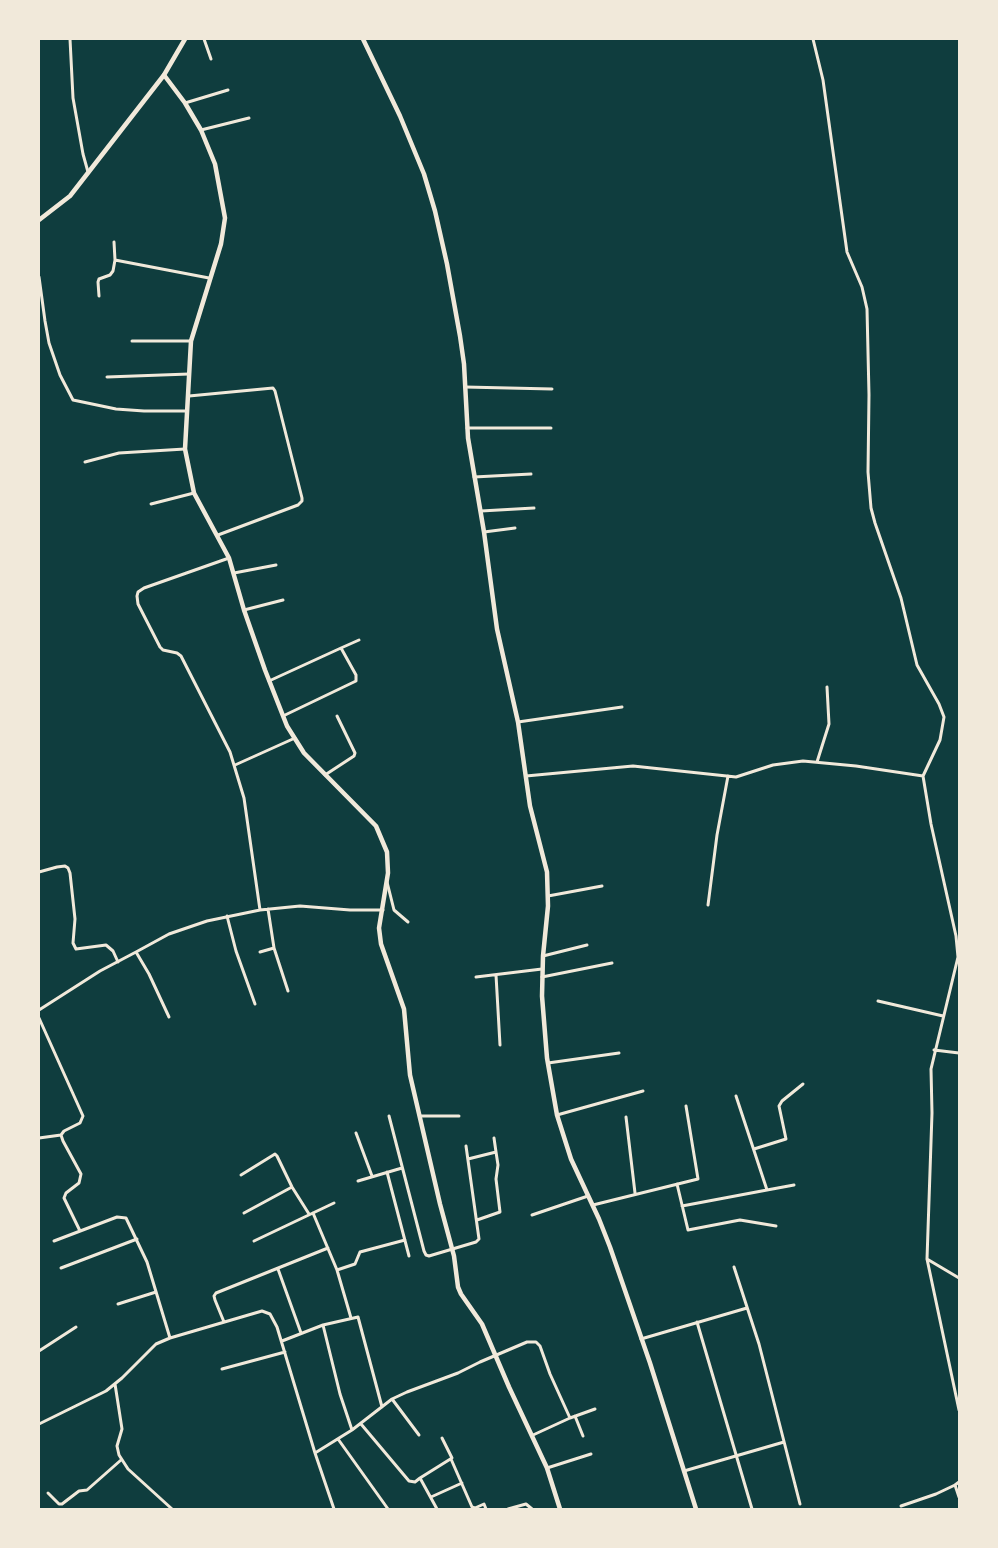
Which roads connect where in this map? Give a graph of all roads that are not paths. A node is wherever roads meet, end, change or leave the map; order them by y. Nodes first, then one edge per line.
1 (70, 39) edge
2 (185, 39) edge
3 (204, 39) edge
4 (363, 39) edge
5 (813, 39) edge
6 (211, 59) dead end
7 (164, 75) junction
8 (228, 90) dead end
9 (184, 103) junction
10 (249, 118) dead end
11 (201, 130) junction
12 (88, 172) junction
13 (39, 220) edge
14 (114, 242) dead end
15 (115, 260) junction
16 (39, 277) edge
17 (210, 278) junction
18 (99, 296) dead end
19 (132, 341) dead end
20 (191, 341) junction
21 (189, 374) junction
22 (108, 377) dead end
23 (465, 386) junction
24 (552, 389) dead end
25 (188, 396) junction
26 (188, 411) junction
27 (467, 428) junction
28 (551, 428) dead end
29 (185, 449) junction
30 (85, 462) dead end
31 (531, 474) dead end
32 (474, 477) junction
33 (194, 493) junction
34 (151, 504) dead end
35 (534, 508) dead end
36 (481, 511) junction
37 (515, 528) dead end
38 (484, 532) junction
39 (218, 535) junction
40 (229, 558) junction
41 (276, 565) dead end
42 (234, 573) junction
43 (283, 600) dead end
44 (244, 610) junction
45 (359, 640) dead end
46 (341, 648) junction
47 (269, 681) junction
48 (827, 687) dead end
49 (622, 707) dead end
50 (283, 716) junction
51 (337, 716) dead end
52 (518, 722) junction
53 (295, 738) junction
54 (817, 762) junction
55 (235, 765) junction
56 (325, 775) junction
57 (525, 776) junction
58 (728, 776) junction
59 (923, 776) junction
60 (39, 872) edge
61 (387, 881) junction
62 (602, 886) dead end
63 (548, 896) junction
64 (708, 905) dead end
65 (268, 909) junction
66 (260, 910) junction
67 (383, 910) junction
68 (227, 916) junction
69 (408, 922) dead end
70 (588, 945) dead end
71 (274, 948) junction
72 (136, 952) junction
73 (260, 952) dead end
74 (543, 956) junction
75 (118, 962) junction
76 (612, 963) dead end
77 (542, 970) junction
78 (496, 975) junction
79 (476, 977) dead end
80 (542, 977) junction
81 (288, 991) dead end
82 (878, 1001) dead end
83 (255, 1004) dead end
84 (39, 1010) edge
85 (943, 1016) junction
86 (169, 1017) dead end
87 (39, 1018) edge
88 (500, 1045) dead end
89 (934, 1050) junction
90 (619, 1053) dead end
91 (959, 1053) edge
92 (548, 1063) junction
93 (803, 1084) dead end
94 (644, 1091) dead end
95 (736, 1096) dead end
96 (686, 1106) dead end
97 (557, 1115) junction
98 (389, 1116) dead end
99 (420, 1116) junction
100 (459, 1116) dead end
101 (626, 1117) dead end
102 (356, 1133) dead end
103 (62, 1135) junction
104 (39, 1138) edge
105 (494, 1138) dead end
106 (466, 1146) dead end
107 (754, 1149) junction
108 (496, 1152) junction
109 (468, 1159) junction
110 (402, 1168) junction
111 (387, 1172) junction
112 (241, 1176) dead end
113 (372, 1176) junction
114 (358, 1181) dead end
115 (677, 1184) junction
116 (794, 1185) dead end
117 (292, 1187) junction
118 (767, 1190) junction
119 (635, 1193) junction
120 (588, 1196) junction
121 (334, 1203) dead end
122 (592, 1205) junction
123 (682, 1206) junction
124 (244, 1213) dead end
125 (311, 1214) junction
126 (532, 1215) dead end
127 (477, 1220) junction
128 (776, 1226) dead end
129 (80, 1232) junction
130 (137, 1239) junction
131 (405, 1240) junction
132 (54, 1241) dead end
133 (254, 1241) dead end
134 (328, 1248) junction
135 (452, 1248) junction
136 (409, 1256) dead end
137 (927, 1259) junction
138 (734, 1267) dead end
139 (61, 1268) dead end
140 (278, 1269) junction
141 (337, 1270) junction
142 (959, 1278) edge
143 (156, 1292) junction
144 (118, 1304) dead end
145 (747, 1308) junction
146 (351, 1318) junction
147 (224, 1322) junction
148 (697, 1322) junction
149 (323, 1325) junction
150 (76, 1327) dead end
151 (301, 1333) junction
152 (170, 1338) junction
153 (641, 1339) junction
154 (282, 1341) junction
155 (39, 1351) edge
156 (285, 1352) junction
157 (496, 1356) junction
158 (222, 1369) dead end
159 (115, 1384) junction
160 (392, 1399) junction
161 (382, 1407) junction
162 (595, 1409) dead end
163 (959, 1410) edge
164 (575, 1416) junction
165 (570, 1418) junction
166 (39, 1424) edge
167 (361, 1424) junction
168 (352, 1430) junction
169 (419, 1435) dead end
170 (533, 1435) junction
171 (583, 1436) dead end
172 (442, 1438) dead end
173 (338, 1439) junction
174 (784, 1442) junction
175 (315, 1453) junction
176 (591, 1454) dead end
177 (736, 1456) junction
178 (451, 1459) junction
179 (122, 1460) junction
180 (547, 1468) junction
181 (684, 1471) junction
182 (420, 1478) junction
183 (959, 1482) edge
184 (462, 1483) junction
185 (955, 1485) junction
186 (48, 1493) dead end
187 (959, 1497) edge
188 (431, 1498) junction
189 (800, 1504) dead end
190 (901, 1506) dead end
191 (172, 1509) edge
192 (334, 1509) edge
193 (388, 1509) edge
194 (437, 1509) edge
195 (486, 1509) edge
196 (508, 1509) edge
197 (532, 1509) edge
198 (560, 1509) edge
199 (696, 1509) edge
200 (752, 1509) edge

1 - 12 street
2 - 7 street
3 - 6 street
4 - 23 street
5 - 59 street
7 - 9 street
7 - 12 street
8 - 9 street
9 - 11 street
10 - 11 street
11 - 17 street
12 - 13 street
14 - 15 street
15 - 17 street
15 - 18 street
16 - 26 street
17 - 20 street
19 - 20 street
20 - 21 street
21 - 22 street
21 - 25 street
23 - 24 street
23 - 27 street
25 - 26 street
25 - 39 street
26 - 29 street
27 - 28 street
27 - 32 street
29 - 30 street
29 - 33 street
31 - 32 street
32 - 36 street
33 - 34 street
33 - 39 street
35 - 36 street
36 - 38 street
37 - 38 street
38 - 52 street
39 - 40 street
40 - 42 street
40 - 55 street
41 - 42 street
42 - 44 street
43 - 44 street
44 - 47 street
45 - 46 street
46 - 47 street
46 - 50 street
47 - 50 street
48 - 54 street
49 - 52 street
50 - 53 street
51 - 56 street
52 - 57 street
53 - 55 street
53 - 56 street
54 - 58 street
54 - 59 street
55 - 66 street
56 - 61 street
57 - 58 street
57 - 63 street
58 - 64 street
59 - 85 street
60 - 75 street
61 - 67 street
61 - 69 street
62 - 63 street
63 - 74 street
65 - 66 street
65 - 67 street
65 - 71 street
66 - 68 street
67 - 99 street
68 - 72 street
68 - 83 street
70 - 74 street
71 - 73 street
71 - 81 street
72 - 75 street
72 - 86 street
74 - 77 street
75 - 84 street
76 - 80 street
77 - 78 street
77 - 80 street
78 - 79 street
78 - 88 street
80 - 92 street
82 - 85 street
85 - 89 street
87 - 103 street
89 - 91 street
89 - 137 street
90 - 92 street
92 - 97 street
93 - 107 street
94 - 97 street
95 - 107 street
96 - 115 street
97 - 120 street
98 - 110 street
99 - 100 street
99 - 135 street
101 - 119 street
102 - 113 street
103 - 104 street
103 - 129 street
105 - 108 street
106 - 109 street
107 - 118 street
108 - 109 street
108 - 127 street
109 - 127 street
110 - 111 street
110 - 135 street
111 - 113 street
111 - 131 street
112 - 117 street
113 - 114 street
115 - 119 street
115 - 123 street
116 - 118 street
117 - 124 street
117 - 125 street
118 - 123 street
119 - 122 street
120 - 122 street
120 - 126 street
121 - 125 street
122 - 153 street
123 - 128 street
125 - 133 street
125 - 134 street
127 - 135 street
129 - 130 street
129 - 132 street
130 - 139 street
130 - 143 street
131 - 136 street
131 - 141 street
134 - 140 street
134 - 141 street
135 - 157 street
137 - 142 street
137 - 163 street
138 - 145 street
140 - 147 street
140 - 151 street
141 - 146 street
143 - 144 street
143 - 152 street
145 - 148 street
145 - 174 street
146 - 149 street
146 - 161 street
147 - 152 street
147 - 154 street
148 - 153 street
148 - 177 street
149 - 151 street
149 - 168 street
150 - 155 street
151 - 154 street
152 - 159 street
153 - 181 street
154 - 156 street
156 - 158 street
156 - 175 street
157 - 160 street
157 - 165 street
157 - 170 street
159 - 166 street
159 - 179 street
160 - 161 street
160 - 169 street
161 - 167 street
162 - 164 street
164 - 165 street
164 - 171 street
165 - 170 street
167 - 168 street
167 - 182 street
168 - 173 street
170 - 180 street
172 - 178 street
173 - 175 street
173 - 193 street
174 - 177 street
174 - 189 street
175 - 192 street
176 - 180 street
177 - 181 street
177 - 200 street
178 - 182 street
178 - 184 street
179 - 186 street
179 - 191 street
180 - 198 street
181 - 199 street
182 - 188 street
183 - 185 street
184 - 188 street
184 - 195 street
185 - 187 street
185 - 190 street
188 - 194 street
196 - 197 street

